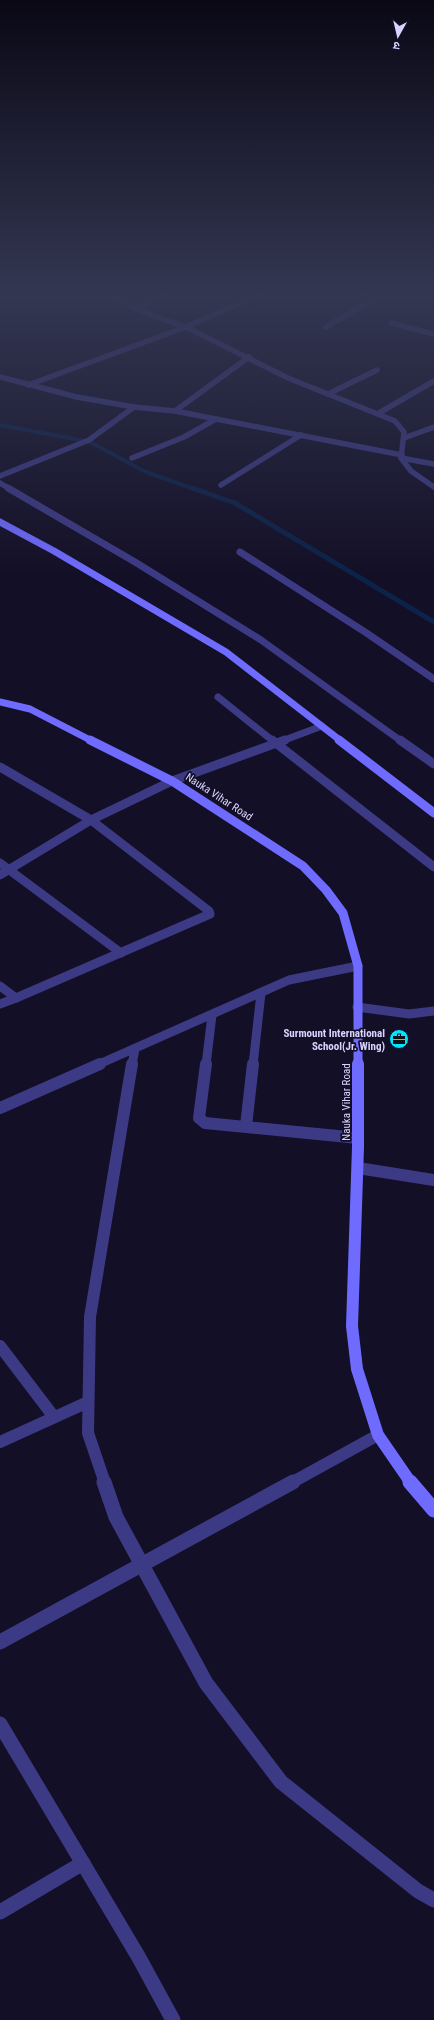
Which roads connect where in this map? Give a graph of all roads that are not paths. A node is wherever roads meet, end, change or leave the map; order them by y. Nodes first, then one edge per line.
1 (37, 387) edge
2 (208, 387) edge
3 (311, 387) edge
4 (342, 387) edge
5 (424, 387) edge
6 (328, 394) junction
7 (134, 407) junction
8 (175, 412) junction
9 (379, 414) junction
10 (216, 419) junction
11 (434, 427) edge
12 (302, 436) junction
13 (404, 438) junction
14 (402, 456) junction
15 (132, 458) dead end
16 (434, 464) edge
17 (0, 476) edge
18 (0, 483) edge
19 (221, 485) dead end
20 (434, 487) edge
21 (0, 522) edge
22 (240, 552) dead end
23 (434, 679) edge
24 (218, 697) dead end
25 (0, 702) edge
26 (322, 726) junction
27 (276, 742) junction
28 (434, 764) edge
29 (0, 767) edge
30 (172, 781) junction
31 (434, 813) edge
32 (91, 820) junction
33 (0, 863) edge
34 (434, 867) edge
35 (9, 870) junction
36 (0, 875) edge
37 (121, 953) junction
38 (358, 966) junction
39 (0, 986) edge
40 (261, 993) junction
41 (16, 998) junction
42 (0, 1004) edge
43 (357, 1007) junction
44 (434, 1011) edge
45 (212, 1015) junction
46 (135, 1049) junction
47 (0, 1108) edge
48 (246, 1126) junction
49 (358, 1138) junction
50 (358, 1168) junction
51 (434, 1180) edge
52 (0, 1346) edge
53 (88, 1402) junction
54 (54, 1417) junction
55 (378, 1434) junction
56 (0, 1442) edge
57 (434, 1510) edge
58 (141, 1564) junction
59 (0, 1642) edge
60 (0, 1724) edge
61 (83, 1863) junction
62 (434, 1900) edge
63 (0, 1912) edge
64 (174, 2020) edge

1 - 7 street
2 - 8 street
3 - 6 street
4 - 6 street
5 - 9 street
6 - 9 street
7 - 8 street
7 - 17 street
8 - 10 street
9 - 13 street
10 - 12 street
10 - 15 street
11 - 13 street
12 - 14 street
12 - 19 street
13 - 14 street
14 - 16 street
14 - 20 street
18 - 28 street
21 - 26 street
22 - 23 street
24 - 27 street
25 - 30 street, Nauka Vihar Road
26 - 27 street
26 - 31 street
27 - 30 street
27 - 34 street
29 - 32 street
30 - 32 street
30 - 38 street, Nauka Vihar Road
32 - 35 street
32 - 37 street
33 - 35 street
35 - 36 street
35 - 37 street
37 - 41 street
38 - 40 street
38 - 43 street, Nauka Vihar Road
39 - 41 street
40 - 45 street
40 - 48 street
41 - 42 street
43 - 44 street
43 - 49 street, Nauka Vihar Road
45 - 46 street
45 - 48 street
46 - 47 street
46 - 53 street
48 - 49 street
49 - 50 street, Nauka Vihar Road
50 - 51 street
50 - 55 street, Nauka Vihar Road
52 - 54 street
53 - 54 street
53 - 58 street
54 - 56 street
55 - 57 street, Nauka Vihar Road
55 - 58 street
58 - 59 street
58 - 62 street
60 - 61 street
61 - 63 street
61 - 64 street

